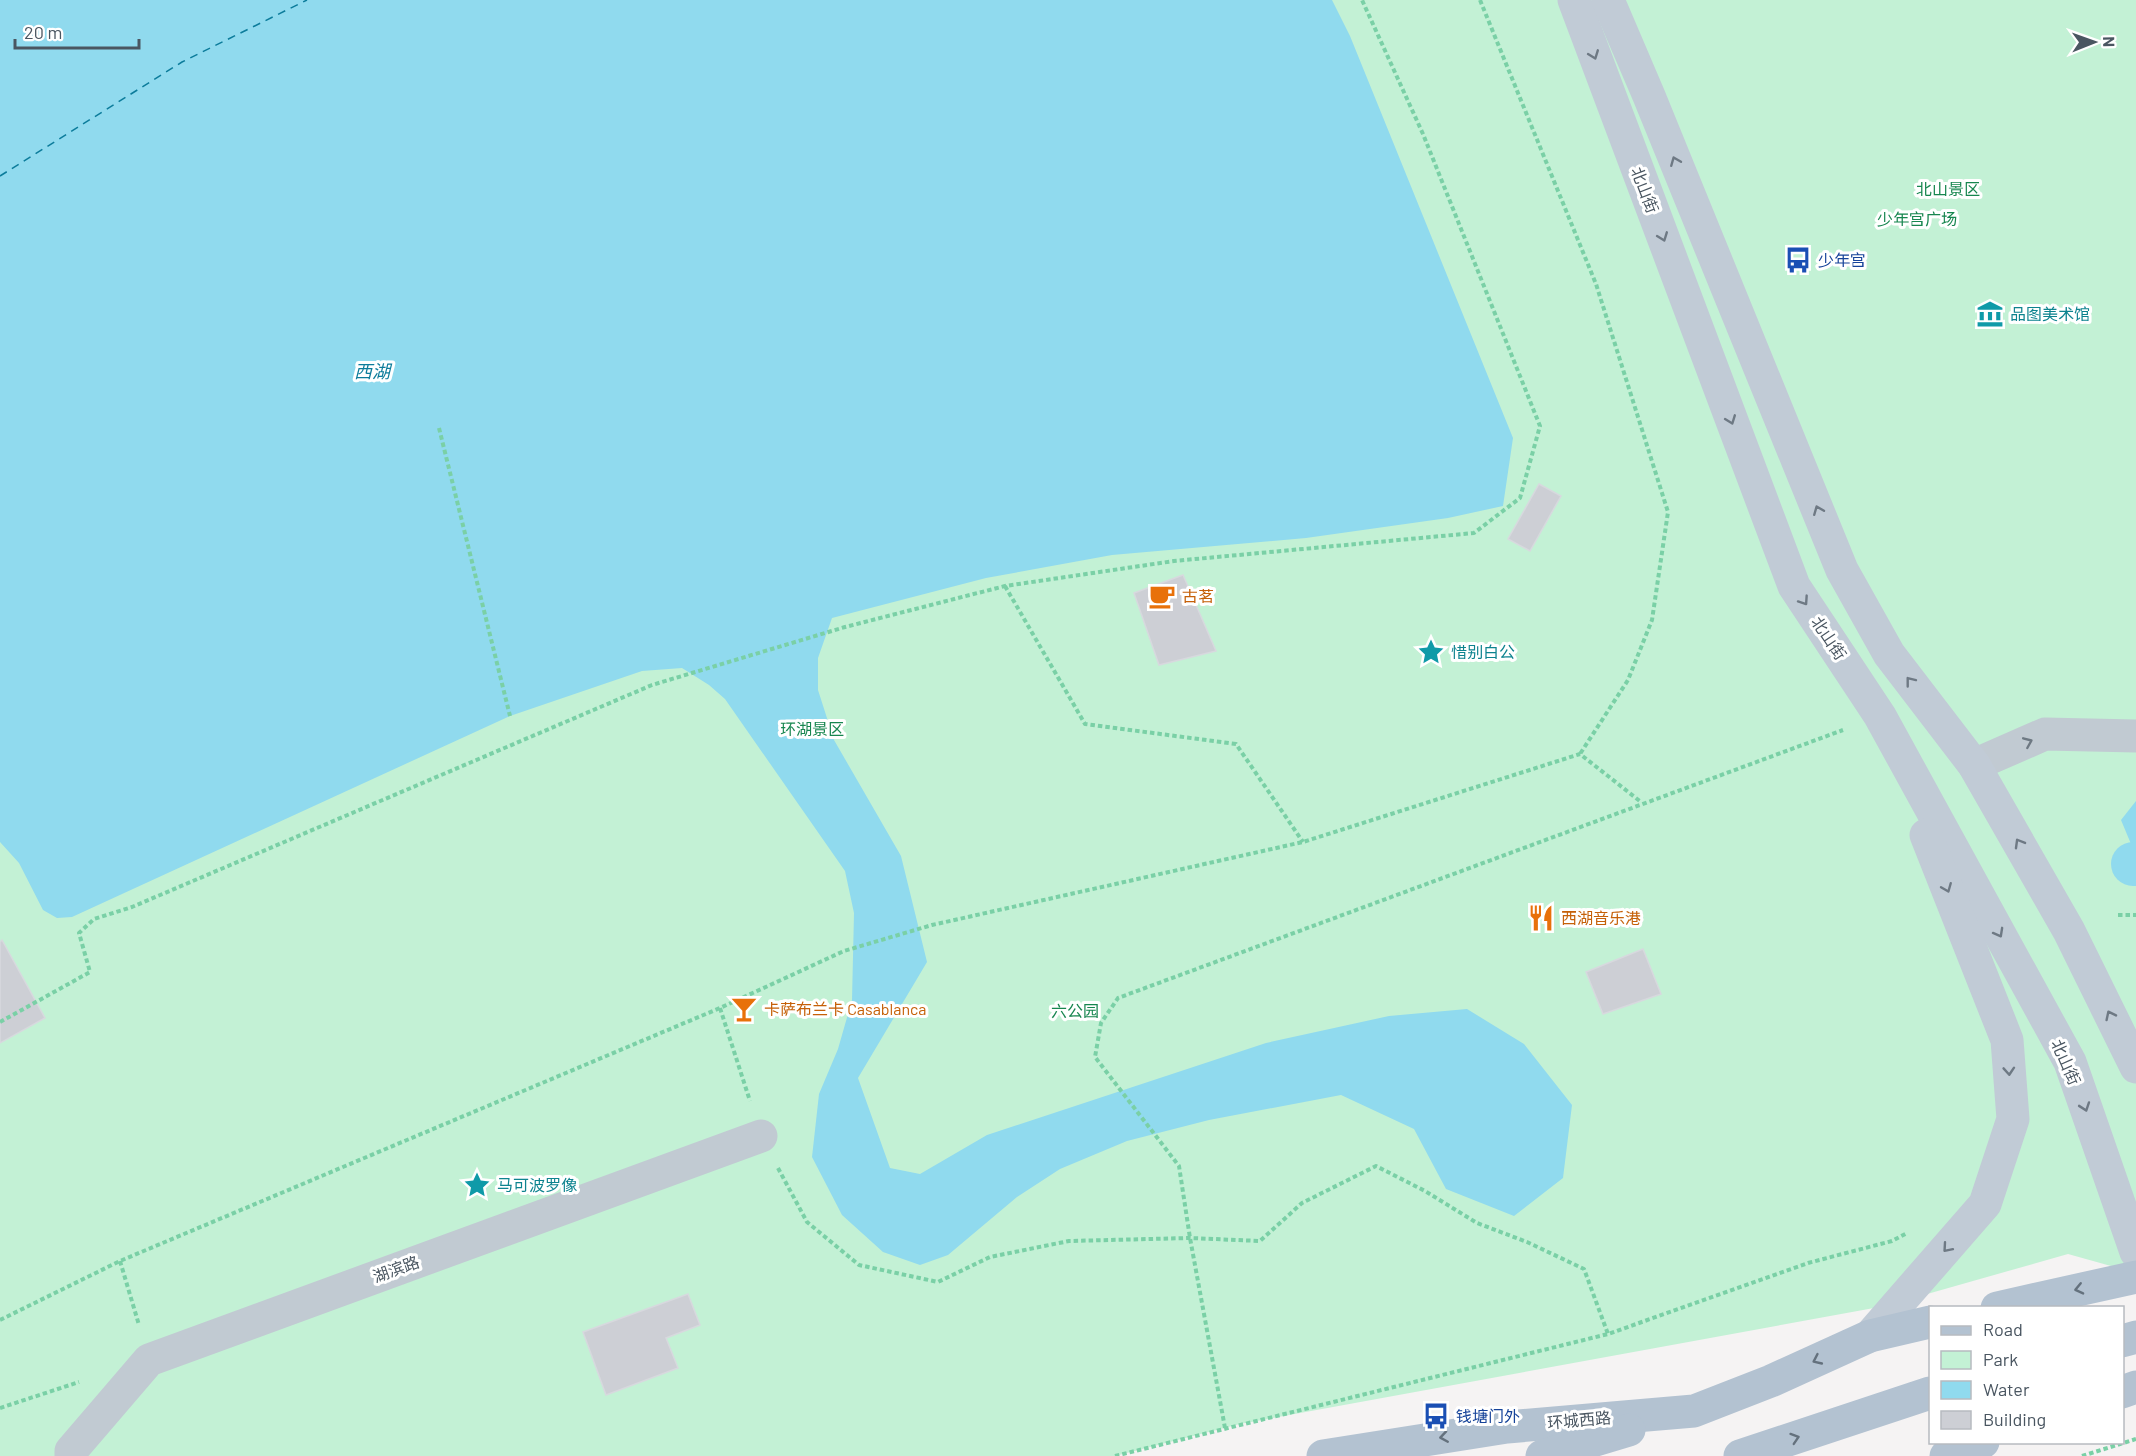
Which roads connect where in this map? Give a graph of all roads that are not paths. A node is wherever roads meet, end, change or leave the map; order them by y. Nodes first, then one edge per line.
1 (1574, 0) edge
2 (1608, 0) edge
3 (1880, 716) junction
4 (2136, 736) edge
5 (1974, 765) junction
6 (2136, 1067) edge
7 (761, 1136) road end
8 (2136, 1252) edge
9 (2136, 1277) edge
10 (2006, 1306) edge
11 (1929, 1322) edge
12 (1870, 1336) junction
13 (1929, 1393) edge
14 (1694, 1411) junction
15 (1980, 1444) edge
16 (72, 1456) edge
17 (1323, 1456) edge
18 (1542, 1456) edge
19 (1740, 1456) edge
20 (1946, 1456) edge

1 -> 3 main road, 北山街
5 -> 2 main road
3 -> 8 main road, 北山街
3 -> 12 main road
5 -> 4 street
6 -> 5 main road
7 - 16 street, 湖滨路
9 -> 10 main road
11 - 12 main road, 环城西路
12 -> 14 main road, 环城西路
19 -> 13 main road
14 -> 17 main road, 环城西路
14 - 18 main road, 环城西路
15 - 20 main road

